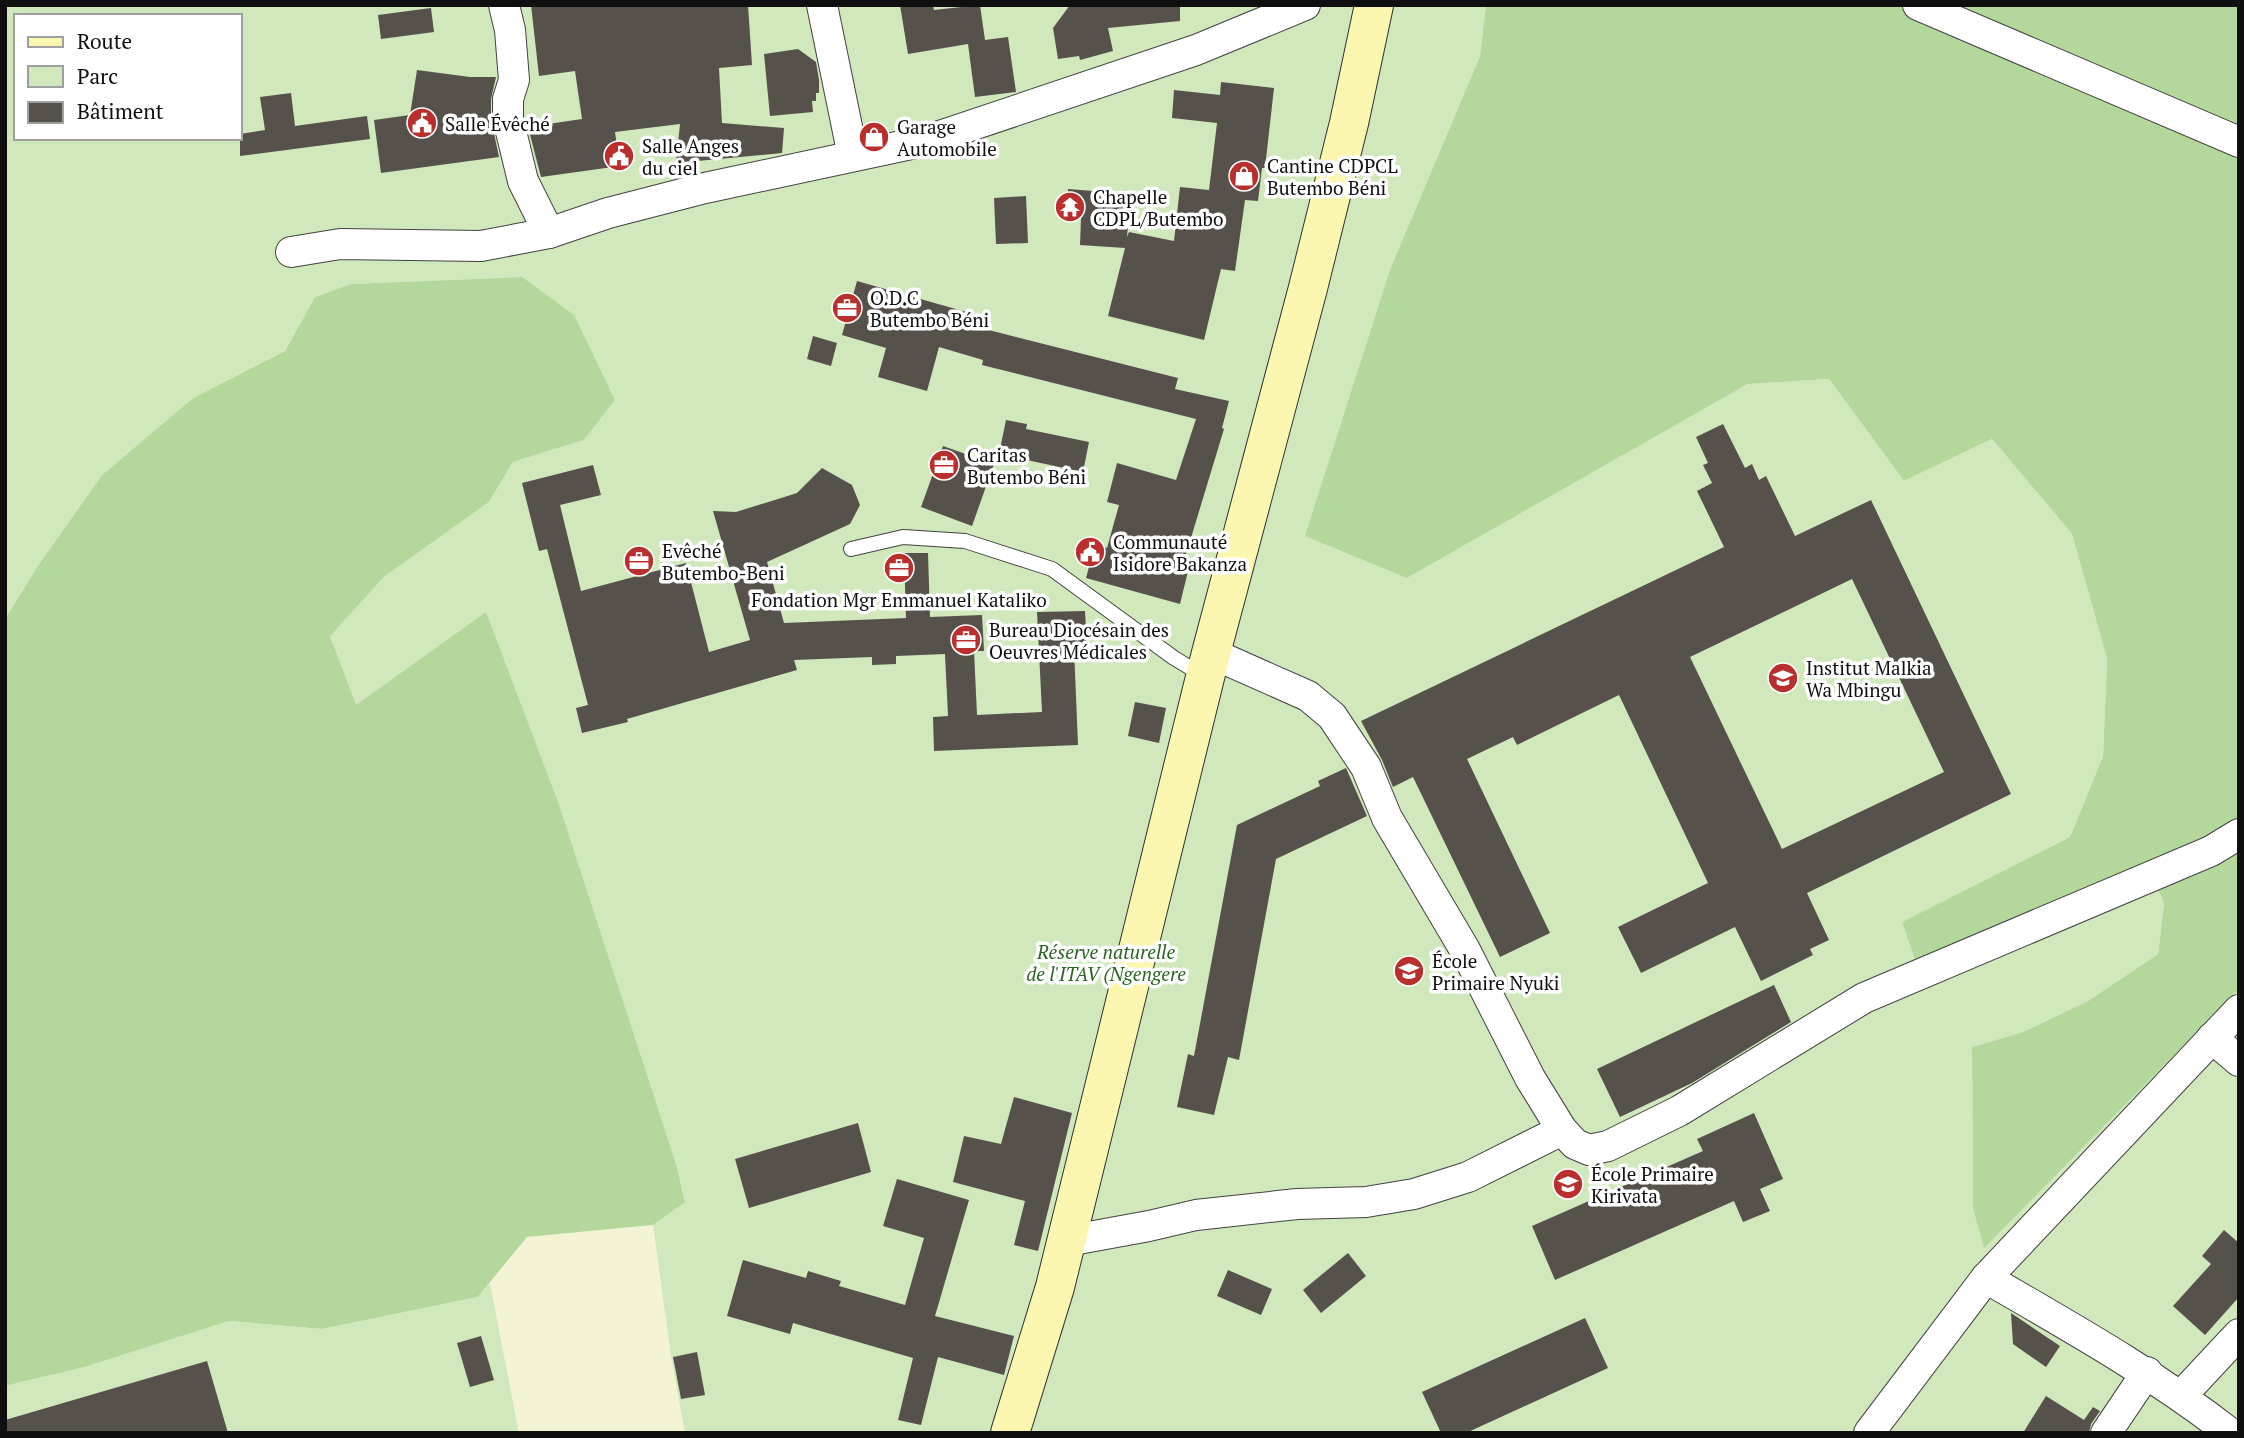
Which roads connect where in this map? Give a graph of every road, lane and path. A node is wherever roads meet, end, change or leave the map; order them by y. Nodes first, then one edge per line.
1 (504, 5) edge
2 (822, 5) edge
3 (1305, 5) edge
4 (1374, 5) edge
5 (1918, 5) edge
6 (2239, 142) edge
7 (853, 156) junction
8 (549, 233) junction
9 (290, 252) dead end
10 (851, 549) dead end
11 (1208, 665) junction
12 (2239, 834) edge
13 (2239, 1010) edge
14 (2212, 1038) junction
15 (2239, 1061) edge
16 (1562, 1130) junction
17 (1067, 1241) junction
18 (1986, 1278) junction
19 (2239, 1334) edge
20 (2147, 1372) junction
21 (2182, 1395) junction
22 (1010, 1433) edge
23 (1869, 1433) edge
24 (2106, 1433) edge
25 (2230, 1433) edge

1 - 8 street
2 - 7 street
3 - 7 street
4 - 11 street
5 - 6 street
7 - 8 street
8 - 9 street
10 - 11 lane
11 - 16 street
11 - 17 street
12 - 16 street
13 - 14 street
14 - 15 street
14 - 18 street
16 - 17 street
17 - 22 street
18 - 20 street
18 - 23 street
19 - 21 street
20 - 21 street
20 - 24 street
21 - 25 street

